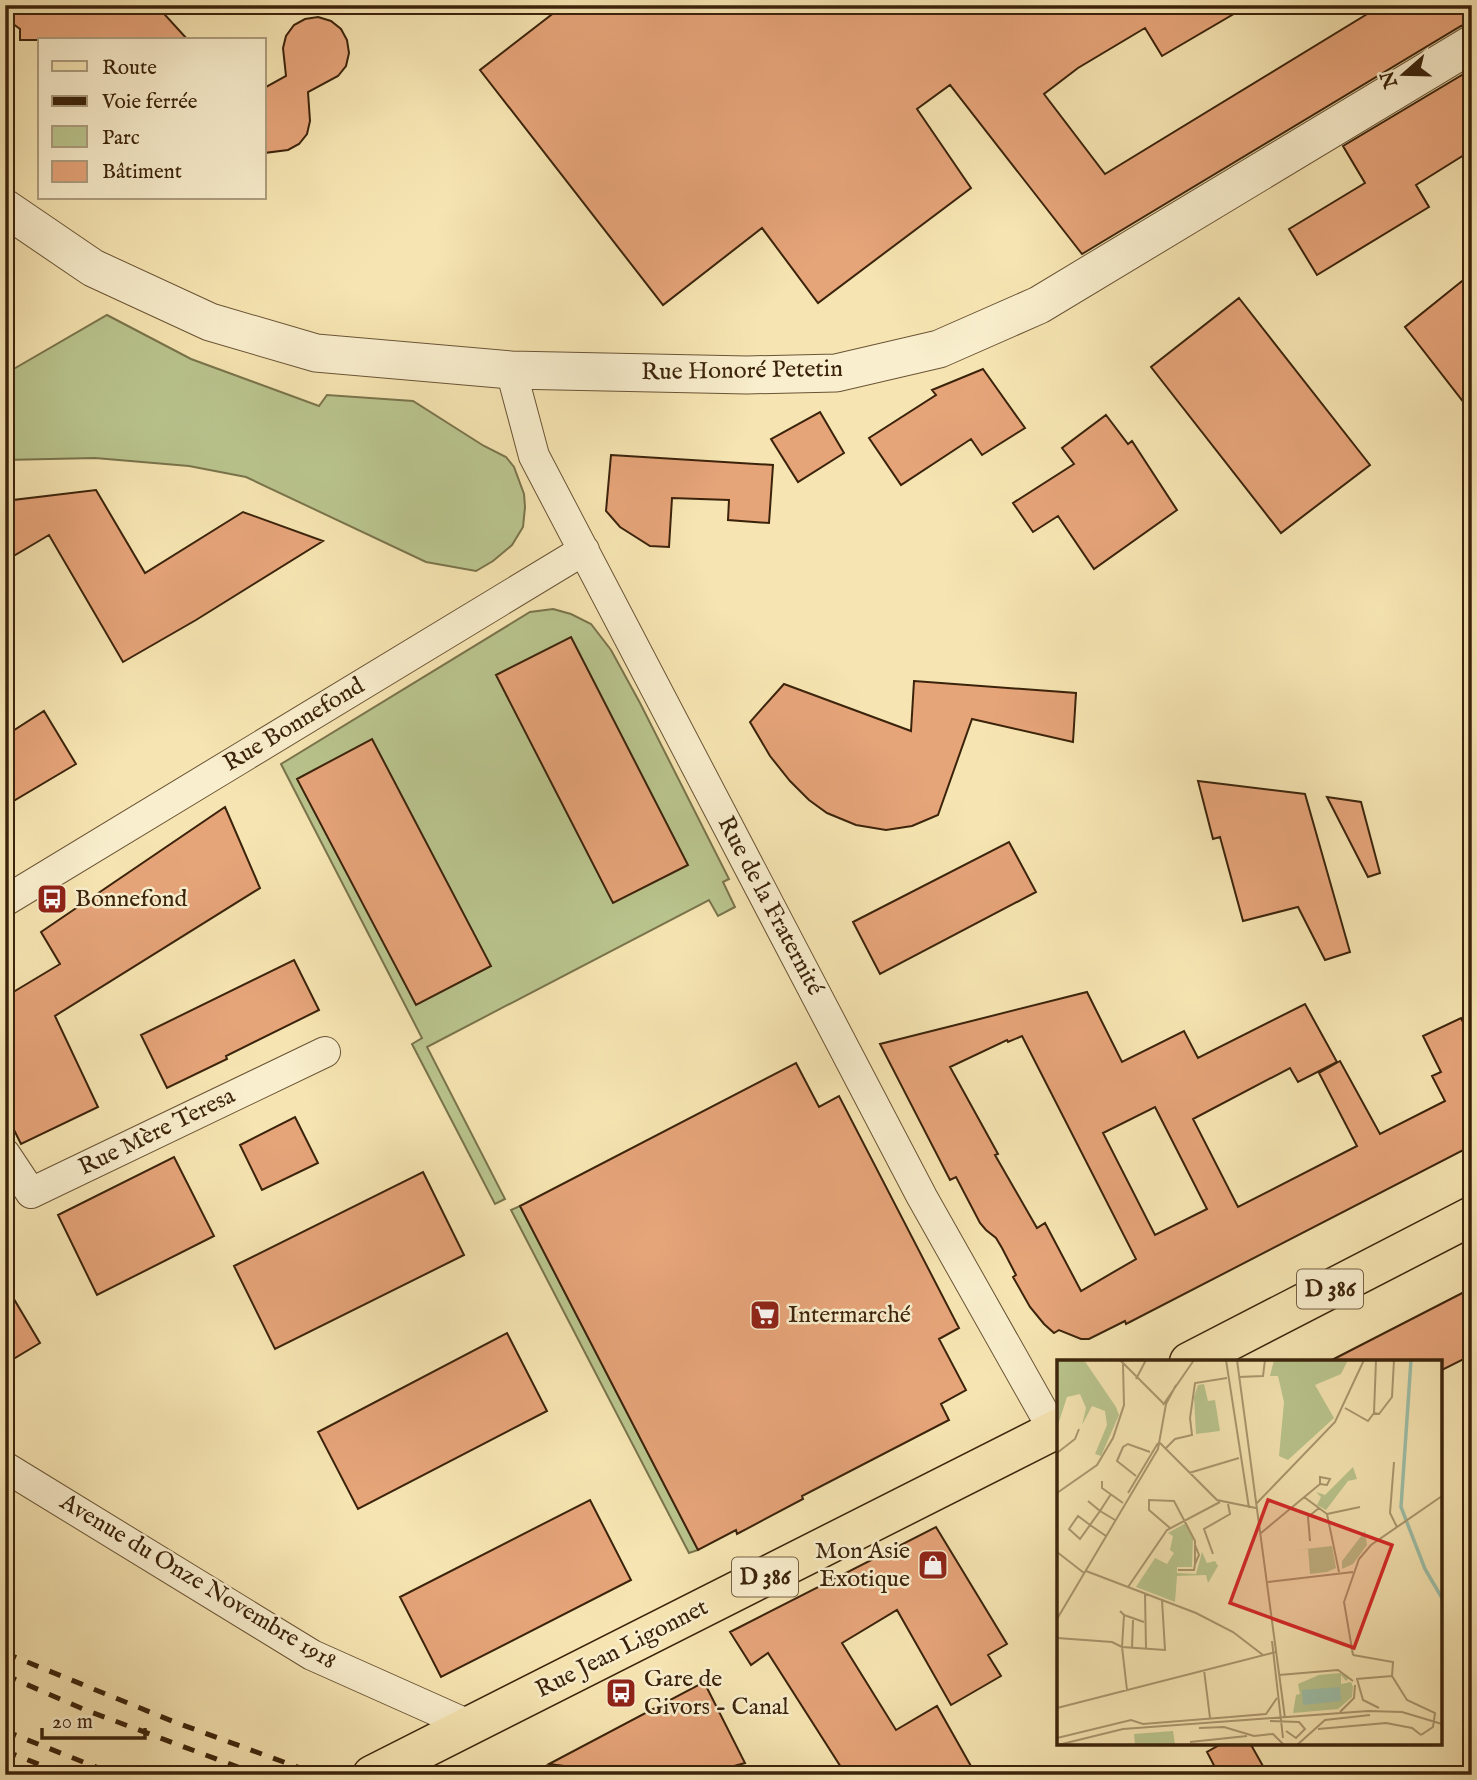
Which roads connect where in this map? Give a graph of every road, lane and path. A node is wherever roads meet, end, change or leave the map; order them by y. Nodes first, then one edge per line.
1 (1472, 44) edge
2 (5, 208) edge
3 (511, 370) junction
4 (584, 550) junction
5 (5, 901) edge
6 (325, 1052) dead end
7 (5, 1154) edge
8 (1472, 1216) edge
9 (1193, 1360) edge
10 (1056, 1430) edge
11 (5, 1467) edge
12 (471, 1726) junction
13 (372, 1775) edge

1 - 3 street, Rue Honoré Petetin
2 - 3 street, Rue Honoré Petetin
3 - 4 street, Rue de la Fraternité
4 - 5 street, Rue Bonnefond
4 - 10 street, Rue de la Fraternité
6 - 7 street, Rue Mère Teresa
8 - 9 main road, D 386
10 - 12 main road, Rue Jean Ligonnet / D 386
11 - 12 street, Avenue du Onze Novembre 1918
12 - 13 main road, Rue Jean Ligonnet / D 386

